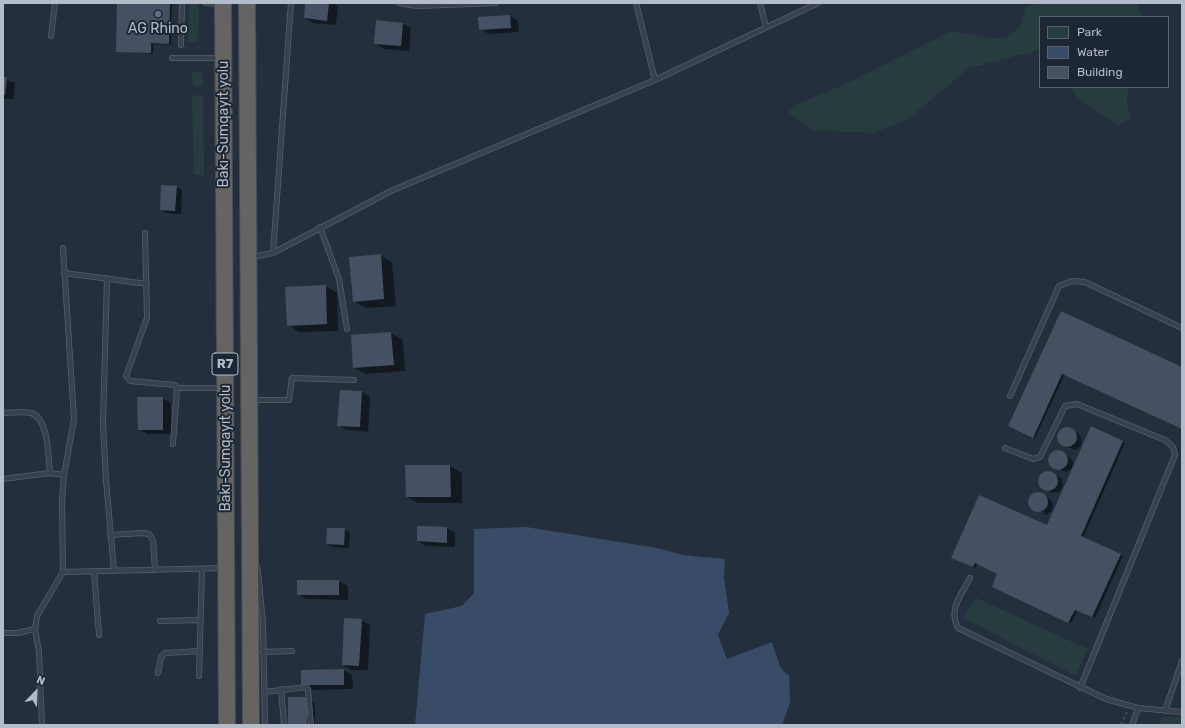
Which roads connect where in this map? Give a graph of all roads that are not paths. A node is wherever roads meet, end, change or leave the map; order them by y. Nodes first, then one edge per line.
1 (55, 3) edge
2 (182, 3) edge
3 (206, 3) edge
4 (247, 3) edge
5 (291, 3) edge
6 (399, 3) edge
7 (496, 3) edge
8 (636, 3) edge
9 (760, 3) edge
10 (818, 3) edge
11 (223, 4) edge
12 (445, 4) edge
13 (471, 4) edge
14 (766, 27) junction
15 (51, 36) dead end
16 (181, 45) dead end
17 (172, 58) dead end
18 (224, 58) junction
19 (655, 80) junction
20 (320, 227) junction
21 (145, 233) dead end
22 (63, 248) dead end
23 (273, 253) junction
24 (248, 257) junction
25 (64, 273) junction
26 (107, 278) junction
27 (147, 284) junction
28 (1182, 328) edge
29 (347, 329) dead end
30 (354, 380) dead end
31 (177, 388) junction
32 (226, 388) junction
33 (1010, 396) dead end
34 (250, 400) junction
35 (3, 413) edge
36 (174, 444) dead end
37 (1005, 448) dead end
38 (50, 473) junction
39 (64, 475) junction
40 (3, 479) edge
41 (110, 535) junction
42 (250, 554) junction
43 (202, 568) junction
44 (227, 568) junction
45 (155, 570) junction
46 (114, 571) junction
47 (63, 572) junction
48 (94, 572) junction
49 (970, 578) dead end
50 (201, 620) junction
51 (160, 621) dead end
52 (35, 629) junction
53 (3, 633) edge
54 (98, 635) dead end
55 (292, 651) dead end
56 (200, 652) junction
57 (263, 652) junction
58 (1182, 661) edge
59 (158, 672) dead end
60 (199, 676) dead end
61 (1080, 688) junction
62 (281, 690) junction
63 (264, 692) junction
64 (1138, 708) junction
65 (1165, 711) junction
66 (1182, 712) edge
67 (42, 725) edge
68 (227, 725) edge
69 (251, 725) edge
70 (265, 725) edge
71 (284, 725) edge
72 (311, 725) edge
73 (1132, 725) edge

1 - 15 lane
2 - 16 lane
3 - 11 lane
4 - 24 highway, Bakı-Sumqayıt yolu / R7
5 - 23 lane
6 - 12 lane
7 - 13 lane
8 - 19 lane
9 - 14 lane
10 - 14 lane
11 - 18 highway, Bakı-Sumqayıt yolu / R7
12 - 13 lane
14 - 19 lane
17 - 18 lane
18 - 32 highway, Bakı-Sumqayıt yolu / R7
19 - 20 lane
20 - 23 lane
20 - 29 lane
21 - 27 lane
22 - 25 lane
23 - 24 lane
24 - 34 highway, Bakı-Sumqayıt yolu / R7
25 - 26 lane
25 - 39 lane
26 - 27 lane
26 - 41 lane
27 - 31 lane
28 - 33 lane
30 - 34 lane
31 - 32 lane
31 - 36 lane
32 - 44 highway, Bakı-Sumqayıt yolu / R7
34 - 42 highway, Bakı-Sumqayıt yolu / R7
35 - 38 lane
37 - 61 lane
38 - 39 lane
38 - 40 lane
39 - 47 lane
41 - 45 lane
41 - 46 lane
42 - 57 lane
42 - 69 highway, Bakı-Sumqayıt yolu / R7
43 - 44 lane
43 - 45 lane
43 - 50 lane
44 - 68 highway, Bakı-Sumqayıt yolu / R7
45 - 46 lane
46 - 48 lane
47 - 48 lane
47 - 52 lane
48 - 54 lane
49 - 61 lane
50 - 51 lane
50 - 56 lane
52 - 53 lane
52 - 67 lane
55 - 57 lane
56 - 59 lane
56 - 60 lane
57 - 63 lane
58 - 65 lane
61 - 64 lane
62 - 63 lane
62 - 71 lane
62 - 72 lane
63 - 70 lane
64 - 65 lane
64 - 73 lane
65 - 66 lane

